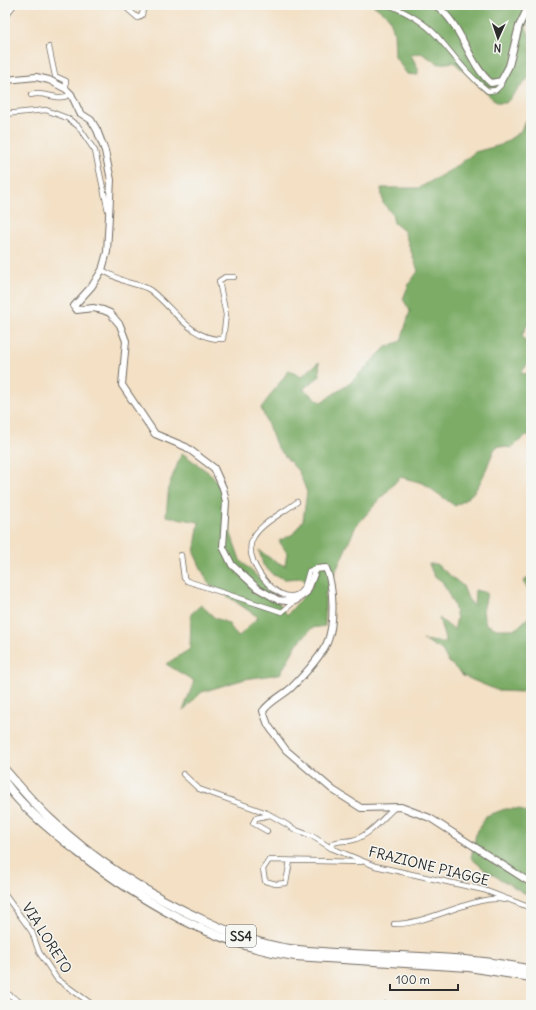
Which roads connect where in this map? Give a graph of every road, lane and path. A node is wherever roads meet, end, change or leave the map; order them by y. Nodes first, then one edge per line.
1 (14, 5) edge
2 (123, 5) edge
3 (144, 5) edge
4 (389, 5) edge
5 (435, 5) edge
6 (529, 5) edge
7 (5, 17) edge
8 (50, 47) dead end
9 (6, 79) edge
10 (501, 80) junction
11 (66, 88) junction
12 (71, 94) junction
13 (31, 95) dead end
14 (6, 113) edge
15 (108, 215) junction
16 (102, 270) junction
17 (234, 278) dead end
18 (297, 502) dead end
19 (181, 555) dead end
20 (316, 569) junction
21 (295, 600) junction
22 (5, 770) edge
23 (184, 774) dead end
24 (5, 783) edge
25 (395, 807) junction
26 (270, 815) junction
27 (268, 831) dead end
28 (331, 848) junction
29 (290, 861) junction
30 (363, 862) junction
31 (531, 883) edge
32 (5, 895) edge
33 (519, 903) junction
34 (531, 908) edge
35 (394, 924) dead end
36 (531, 970) edge
37 (531, 977) edge
38 (5, 992) edge
39 (386, 1004) edge
40 (25, 1005) edge
41 (93, 1005) edge
42 (399, 1005) edge
43 (414, 1005) edge

1 - 7 street
2 - 3 street
4 - 10 street
5 - 10 street
6 - 10 street
8 - 11 street
9 - 11 street
11 - 12 street
12 - 13 street
12 - 15 street
14 - 15 street
15 - 16 street
16 - 17 street
16 - 21 street
18 - 20 street
19 - 21 street
20 - 21 street
20 - 25 street
22 - 36 highway, SS4
23 - 26 street
24 - 37 highway, SS4
25 - 28 street, FRAZIONE PIAGGE
25 - 31 street
26 - 27 street
26 - 28 street
28 - 30 street, FRAZIONE PIAGGE
29 - 29 street
29 - 30 street
30 - 33 street, FRAZIONE PIAGGE
32 - 41 street, VIA LORETO
33 - 34 street, FRAZIONE PIAGGE
33 - 35 street
38 - 40 street
39 - 42 street
42 - 43 street

